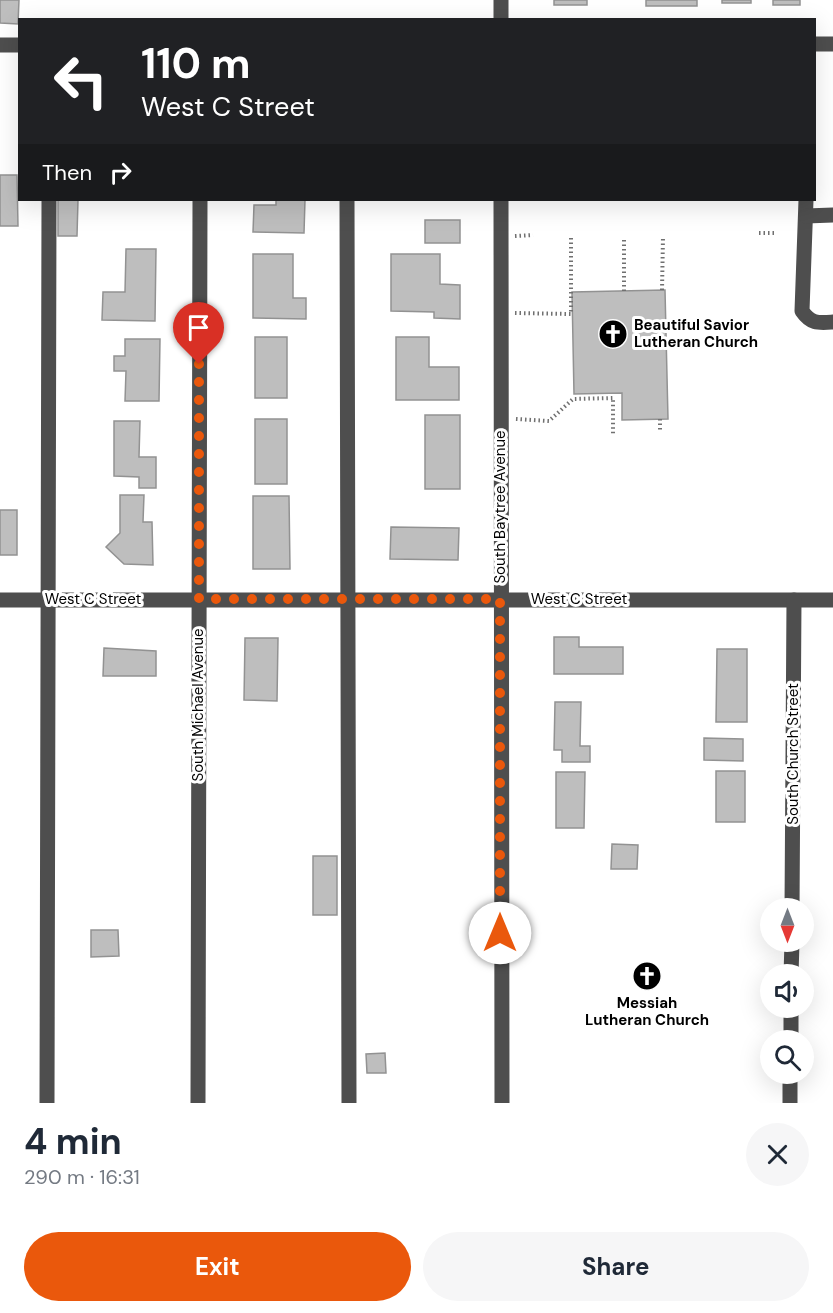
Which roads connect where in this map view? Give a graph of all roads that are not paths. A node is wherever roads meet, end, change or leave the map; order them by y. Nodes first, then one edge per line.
1 (501, 0) edge
2 (501, 18) edge
3 (816, 44) edge
4 (833, 44) edge
5 (0, 45) edge
6 (18, 45) edge
7 (49, 201) edge
8 (200, 201) edge
9 (347, 201) edge
10 (501, 201) edge
11 (806, 201) edge
12 (833, 215) edge
13 (806, 216) junction
14 (833, 322) edge
15 (199, 599) junction
16 (349, 599) junction
17 (500, 599) junction
18 (0, 600) edge
19 (49, 600) junction
20 (795, 600) junction
21 (833, 600) edge
22 (792, 898) edge
23 (790, 1084) edge
24 (47, 1103) edge
25 (198, 1103) edge
26 (349, 1103) edge
27 (502, 1103) edge
28 (790, 1103) edge

1 - 2 street
3 - 4 street
5 - 6 street
7 - 19 street
8 - 15 street, South Michael Avenue
9 - 16 street
10 - 17 street, South Baytree Avenue
11 - 13 street
12 - 13 street
13 - 14 street
15 - 16 street, West C Street
15 - 19 street, West C Street
15 - 25 street, South Michael Avenue
16 - 17 street, West C Street
16 - 26 street
17 - 20 street, West C Street
17 - 27 street, South Baytree Avenue
18 - 19 street, West C Street
19 - 24 street
20 - 21 street, West C Street
20 - 22 street, South Church Street
23 - 28 street

